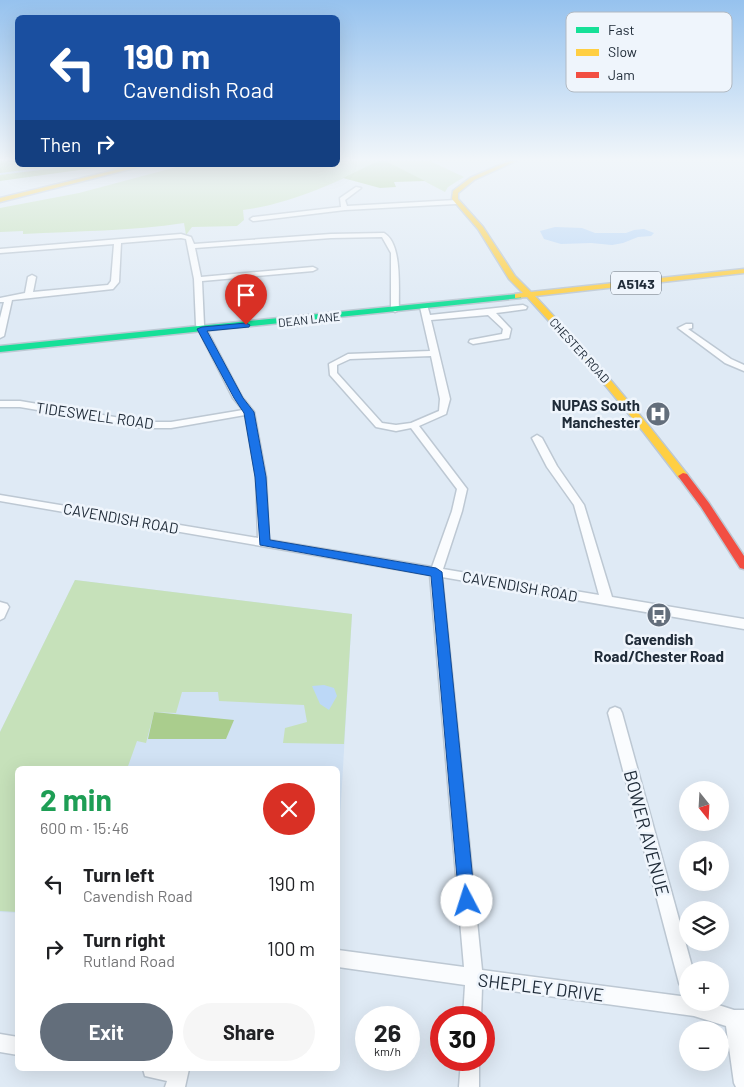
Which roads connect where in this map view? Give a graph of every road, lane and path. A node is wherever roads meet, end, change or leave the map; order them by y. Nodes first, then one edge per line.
1 (314, 212) edge
2 (465, 212) edge
3 (253, 219) dead end
4 (118, 242) junction
5 (190, 242) junction
6 (0, 251) edge
7 (313, 268) dead end
8 (744, 271) edge
9 (32, 277) dead end
10 (198, 279) junction
11 (29, 295) junction
12 (529, 295) junction
13 (4, 299) edge
14 (523, 307) dead end
15 (395, 310) junction
16 (426, 312) junction
17 (490, 312) junction
18 (682, 328) dead end
19 (202, 329) junction
20 (0, 336) edge
21 (474, 342) dead end
22 (0, 350) edge
23 (434, 353) junction
24 (744, 368) edge
25 (0, 404) edge
26 (249, 412) junction
27 (413, 425) junction
28 (537, 438) dead end
29 (0, 498) edge
30 (264, 542) junction
31 (744, 565) edge
32 (436, 572) junction
33 (607, 601) junction
34 (0, 606) edge
35 (0, 615) edge
36 (744, 624) edge
37 (615, 713) dead end
38 (340, 960) edge
39 (682, 961) edge
40 (474, 978) junction
41 (679, 1003) edge
42 (473, 1006) edge
43 (713, 1011) edge
44 (739, 1019) edge
45 (0, 1043) edge
46 (15, 1046) edge
47 (159, 1071) edge
48 (470, 1071) edge
49 (178, 1076) edge
50 (744, 1084) edge
51 (469, 1087) edge

1 - 3 street
2 - 12 main road, CHESTER ROAD
4 - 5 street
4 - 6 street
4 - 11 street
5 - 10 street
5 - 15 street
7 - 10 street
8 - 12 main road, A5143
9 - 11 street
10 - 19 street
11 - 13 street
12 - 16 main road, DEAN LANE / A5143
12 - 31 main road, CHESTER ROAD
13 - 20 street
14 - 17 street
15 - 16 main road, DEAN LANE / A5143
15 - 19 main road, DEAN LANE / A5143
16 - 17 street
16 - 23 street
17 - 21 street
18 - 24 street
19 - 22 main road, DEAN LANE / A5143
19 - 26 street
23 - 27 street
23 - 27 street
25 - 26 street, TIDESWELL ROAD
26 - 30 street
27 - 32 street
28 - 33 street
29 - 30 street, CAVENDISH ROAD
30 - 32 street, CAVENDISH ROAD
32 - 33 street, CAVENDISH ROAD
32 - 40 street
33 - 36 street, CAVENDISH ROAD
34 - 35 street
37 - 39 street, BOWER AVENUE
38 - 40 street, SHEPLEY DRIVE
40 - 41 street, SHEPLEY DRIVE
40 - 42 street
43 - 44 street, SHEPLEY DRIVE
44 - 50 street
45 - 46 street
47 - 49 street
48 - 51 street

